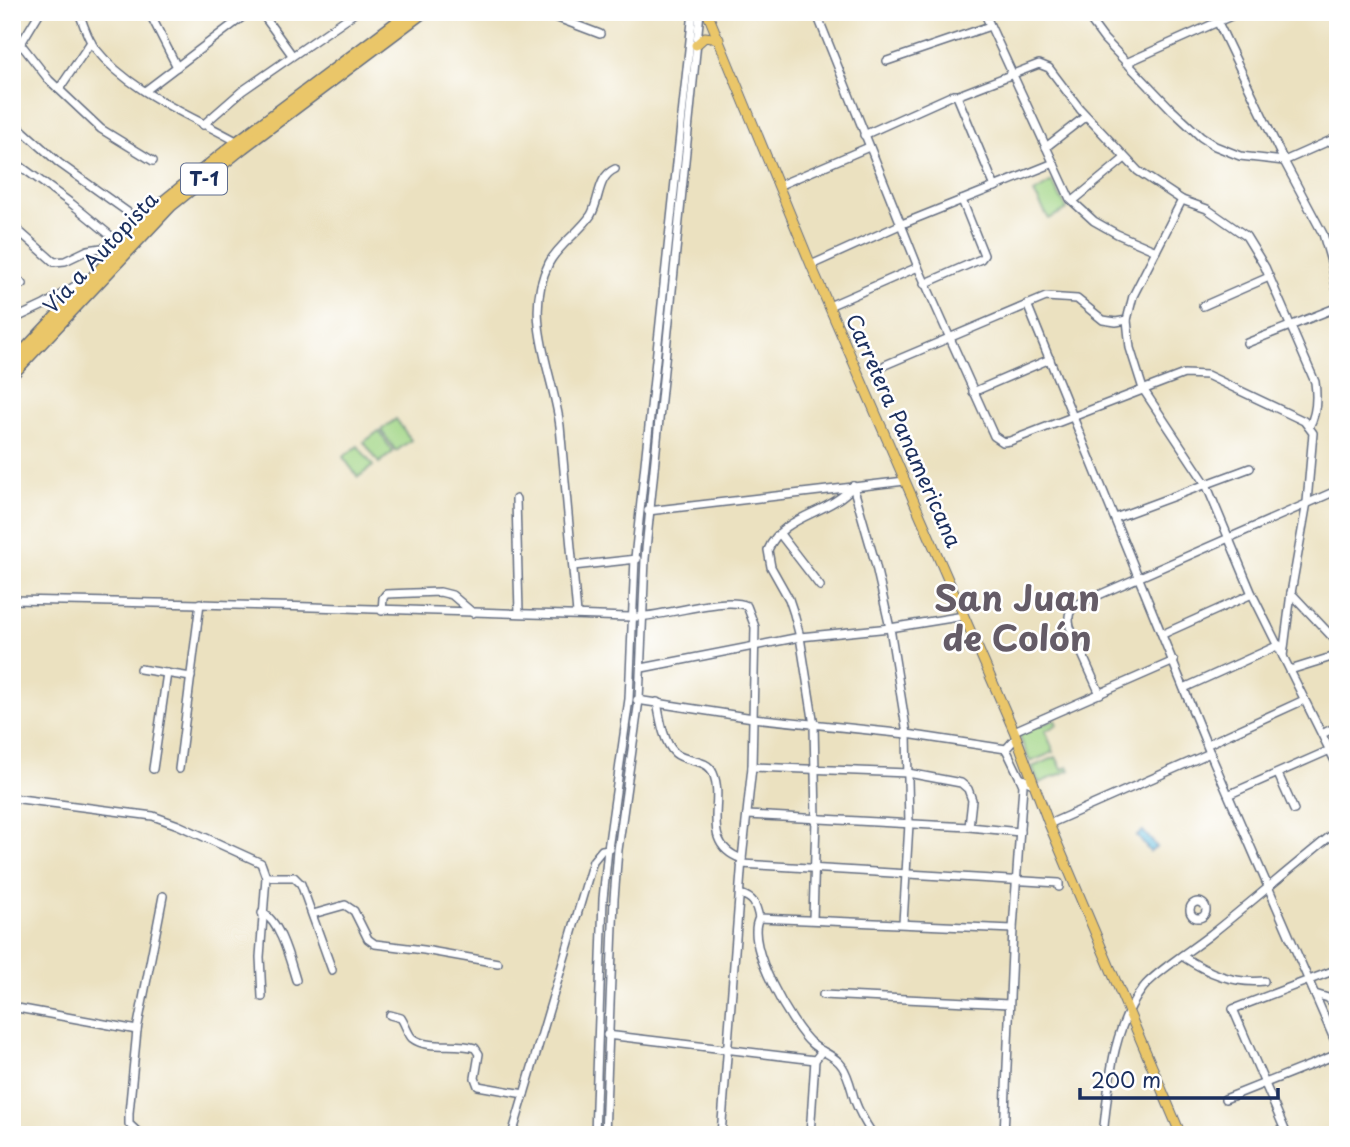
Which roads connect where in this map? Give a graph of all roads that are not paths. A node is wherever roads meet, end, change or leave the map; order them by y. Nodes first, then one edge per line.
1 (40, 12) edge
2 (79, 12) edge
3 (149, 12) edge
4 (248, 12) edge
5 (261, 12) edge
6 (356, 12) edge
7 (410, 12) edge
8 (424, 12) edge
9 (542, 12) edge
10 (693, 12) edge
11 (700, 12) edge
12 (707, 12) edge
13 (832, 12) edge
14 (984, 12) edge
15 (1084, 12) edge
16 (1213, 12) edge
17 (1240, 12) edge
18 (817, 15) edge
19 (1218, 22) junction
20 (990, 26) junction
21 (600, 34) dead end
22 (719, 39) junction
23 (91, 43) junction
24 (16, 44) edge
25 (696, 45) junction
26 (292, 55) junction
27 (887, 61) dead end
28 (1126, 63) junction
29 (177, 67) junction
30 (1012, 75) junction
31 (59, 89) junction
32 (145, 90) junction
33 (957, 96) junction
34 (1086, 116) junction
35 (12, 121) edge
36 (203, 125) junction
37 (864, 135) junction
38 (1338, 137) edge
39 (240, 145) junction
40 (869, 147) junction
41 (1046, 147) junction
42 (1125, 158) junction
43 (12, 160) edge
44 (153, 161) dead end
45 (1284, 161) junction
46 (1054, 163) junction
47 (615, 169) dead end
48 (780, 185) junction
49 (995, 187) junction
50 (962, 200) junction
51 (1182, 200) junction
52 (1073, 201) junction
53 (143, 223) junction
54 (902, 224) junction
55 (12, 225) edge
56 (122, 245) junction
57 (1156, 251) junction
58 (811, 265) junction
59 (918, 267) junction
60 (12, 276) edge
61 (1269, 277) junction
62 (23, 284) dead end
63 (925, 284) junction
64 (83, 287) junction
65 (1338, 296) edge
66 (1027, 304) junction
67 (829, 306) junction
68 (1203, 306) dead end
69 (1338, 307) edge
70 (12, 320) edge
71 (1127, 320) junction
72 (1290, 327) junction
73 (948, 338) junction
74 (1247, 343) dead end
75 (1050, 359) junction
76 (12, 363) edge
77 (885, 365) dead end
78 (12, 375) edge
79 (1143, 389) junction
80 (973, 392) junction
81 (1074, 416) junction
82 (1309, 427) junction
83 (1250, 468) dead end
84 (905, 481) junction
85 (1206, 484) junction
86 (853, 486) junction
87 (1338, 490) edge
88 (516, 499) dead end
89 (1307, 502) junction
90 (651, 511) junction
91 (640, 512) junction
92 (1115, 518) junction
93 (779, 534) junction
94 (1229, 539) junction
95 (635, 558) junction
96 (645, 559) junction
97 (573, 566) junction
98 (1139, 578) junction
99 (820, 586) dead end
100 (1291, 593) junction
101 (1252, 594) junction
102 (12, 600) edge
103 (200, 603) junction
104 (382, 611) junction
105 (474, 613) junction
106 (519, 613) junction
107 (577, 614) junction
108 (964, 616) junction
109 (633, 617) junction
110 (643, 617) junction
111 (890, 628) junction
112 (1163, 634) junction
113 (800, 637) junction
114 (1338, 643) edge
115 (755, 645) junction
116 (1279, 645) junction
117 (1338, 655) edge
118 (1283, 656) junction
119 (1174, 661) junction
120 (642, 668) junction
121 (140, 669) dead end
122 (1290, 670) junction
123 (167, 673) junction
124 (191, 677) junction
125 (1184, 688) junction
126 (1100, 694) junction
127 (629, 699) junction
128 (1304, 699) junction
129 (639, 701) junction
130 (657, 702) junction
131 (752, 719) junction
132 (814, 725) junction
133 (1338, 726) edge
134 (907, 734) junction
135 (1322, 734) junction
136 (1015, 735) junction
137 (1208, 744) junction
138 (1006, 749) junction
139 (1329, 750) junction
140 (1210, 753) junction
141 (752, 767) junction
142 (1338, 767) edge
143 (153, 769) dead end
144 (179, 769) dead end
145 (816, 771) junction
146 (908, 773) junction
147 (1278, 774) junction
148 (1020, 778) junction
149 (1033, 783) junction
150 (1230, 794) junction
151 (12, 797) edge
152 (1294, 810) dead end
153 (747, 815) junction
154 (816, 819) junction
155 (909, 824) junction
156 (1049, 824) junction
157 (969, 827) junction
158 (1338, 830) edge
159 (1020, 832) junction
160 (608, 849) junction
161 (618, 850) junction
162 (742, 862) junction
163 (814, 867) junction
164 (905, 872) junction
165 (266, 877) junction
166 (1017, 881) junction
167 (1269, 884) junction
168 (1059, 887) dead end
169 (740, 894) junction
170 (163, 896) dead end
171 (262, 913) junction
172 (313, 914) junction
173 (759, 918) junction
174 (813, 919) junction
175 (904, 923) junction
176 (1013, 929) junction
177 (1182, 956) junction
178 (498, 963) dead end
179 (1338, 969) edge
180 (332, 970) dead end
181 (296, 980) dead end
182 (1309, 980) junction
183 (1264, 981) dead end
184 (823, 995) dead end
185 (1315, 995) junction
186 (262, 997) dead end
187 (1009, 1004) junction
188 (12, 1007) edge
189 (1338, 1008) edge
190 (1128, 1014) junction
191 (390, 1015) dead end
192 (137, 1030) junction
193 (598, 1035) junction
194 (609, 1035) junction
195 (1338, 1048) edge
196 (728, 1051) junction
197 (822, 1052) junction
198 (1338, 1054) edge
199 (815, 1060) junction
200 (1264, 1084) junction
201 (524, 1094) junction
202 (1225, 1099) dead end
203 (129, 1118) junction
204 (127, 1135) edge
205 (141, 1135) edge
206 (512, 1135) edge
207 (595, 1135) edge
208 (605, 1135) edge
209 (721, 1135) edge
210 (810, 1135) edge
211 (873, 1135) edge
212 (1004, 1135) edge
213 (1103, 1135) edge
214 (1181, 1135) edge
215 (1287, 1135) edge

1 - 24 street
2 - 23 street
3 - 29 street
4 - 29 street
5 - 26 street
6 - 26 street
7 - 39 highway, Vía a Autopista / T-1
8 - 39 highway, Vía a Autopista / T-1
9 - 21 street
10 - 91 street
11 - 25 street
12 - 22 main road, Carretera Panamericana
13 - 18 street
14 - 20 street
15 - 28 street
16 - 19 street
17 - 19 street
18 - 37 street
19 - 28 street
19 - 45 street
20 - 27 street
20 - 30 street
22 - 25 main road
22 - 48 main road, Carretera Panamericana
23 - 31 street
23 - 32 street
24 - 31 street
25 - 90 street
26 - 36 street
28 - 45 street
29 - 32 street
30 - 33 street
30 - 34 street
30 - 41 street
31 - 44 street
32 - 36 street
33 - 37 street
33 - 49 street
34 - 41 street
34 - 42 street
35 - 53 street
36 - 39 street
37 - 40 street
38 - 45 street
39 - 53 highway, Vía a Autopista / T-1
39 - 78 highway, Vía a Autopista / T-1
40 - 48 street
40 - 54 street
41 - 46 street
42 - 51 street
42 - 52 street
43 - 56 street
45 - 65 street
46 - 49 street
46 - 52 street
47 - 97 street
48 - 58 main road, Carretera Panamericana
49 - 50 street
50 - 54 street
50 - 63 street
51 - 57 street
51 - 61 street
52 - 57 street
53 - 56 highway, Vía a Autopista / T-1
54 - 58 street
54 - 59 street
55 - 56 street
56 - 64 highway, Vía a Autopista / T-1
57 - 71 street
58 - 67 main road, Carretera Panamericana
59 - 63 street
59 - 67 street
60 - 62 street
61 - 68 street
61 - 72 street
63 - 73 street
64 - 70 street
64 - 76 highway, Vía a Autopista / T-1
66 - 71 street
66 - 73 street
66 - 75 street
67 - 84 main road, Carretera Panamericana
69 - 72 street
71 - 79 street
72 - 74 street
72 - 82 street
73 - 77 street
73 - 80 street
75 - 80 street
75 - 81 street
79 - 81 street
79 - 82 street
79 - 85 street
80 - 81 street
81 - 92 street
82 - 89 street
83 - 85 street
84 - 86 street
84 - 108 main road, Carretera Panamericana
85 - 92 street
85 - 94 street
86 - 90 street
86 - 93 street
86 - 111 street
87 - 89 street
88 - 106 street
89 - 94 street
89 - 100 street
90 - 91 street
90 - 96 street
91 - 95 street
92 - 98 street
93 - 99 street
93 - 113 street
94 - 98 street
94 - 101 street
95 - 96 street
95 - 97 street
95 - 109 street
96 - 110 street
97 - 107 street
98 - 112 street
98 - 126 street
100 - 114 street
100 - 118 street
101 - 112 street
101 - 116 street
102 - 103 street
103 - 104 street
103 - 124 street
104 - 105 street
104 - 105 street
105 - 106 street
106 - 107 street
107 - 109 street
108 - 111 street
108 - 136 main road, Carretera Panamericana
109 - 110 street
109 - 127 street
110 - 115 street
110 - 120 street
111 - 113 street
111 - 134 street
112 - 119 street
113 - 115 street
113 - 132 street
115 - 120 street
115 - 131 street
116 - 118 street
116 - 125 street
117 - 122 street
118 - 122 street
119 - 125 street
119 - 126 street
120 - 129 street
121 - 123 street
122 - 128 street
123 - 124 street
123 - 143 street
124 - 144 street
125 - 137 street
126 - 136 street
127 - 129 street
127 - 160 street
128 - 135 street
128 - 137 street
129 - 130 street
129 - 161 street
130 - 131 street
130 - 162 street
131 - 132 street
131 - 141 street
132 - 134 street
132 - 145 street
133 - 135 street
134 - 138 street
134 - 146 street
135 - 139 street
136 - 138 street
136 - 149 main road, Carretera Panamericana
137 - 140 street
138 - 148 street
139 - 142 street
139 - 147 street
140 - 150 street
140 - 156 street
141 - 145 street
141 - 153 street
145 - 146 street
145 - 154 street
146 - 155 street
146 - 157 street
147 - 150 street
147 - 152 street
148 - 149 street
148 - 159 street
149 - 156 main road, Carretera Panamericana
150 - 167 street
151 - 165 street
153 - 154 street
153 - 162 street
154 - 155 street
154 - 163 street
155 - 157 street
155 - 164 street
156 - 190 main road, Carretera Panamericana
157 - 159 street
158 - 167 street
159 - 166 street
160 - 161 street
160 - 193 street
160 - 201 street
161 - 194 street
162 - 163 street
162 - 169 street
163 - 164 street
163 - 174 street
164 - 166 street
164 - 175 street
165 - 171 street
165 - 172 street
166 - 168 street
166 - 176 street
167 - 177 street
167 - 182 street
169 - 173 street
169 - 196 street
170 - 192 street
171 - 181 street
171 - 186 street
172 - 178 street
172 - 180 street
173 - 174 street
173 - 197 street
174 - 175 street
175 - 176 street
176 - 187 street
177 - 183 street
177 - 190 street
179 - 182 street
182 - 185 street
182 - 200 street
184 - 187 street
185 - 189 street
185 - 195 street
187 - 212 street
188 - 192 street
190 - 213 street
190 - 214 main road, Carretera Panamericana
191 - 201 street
192 - 203 street
193 - 194 street
193 - 207 street
194 - 196 street
194 - 208 street
196 - 199 street
196 - 209 street
197 - 199 street
197 - 211 street
198 - 200 street
199 - 210 street
200 - 202 street
200 - 215 street
201 - 206 street
203 - 204 street
203 - 205 street

